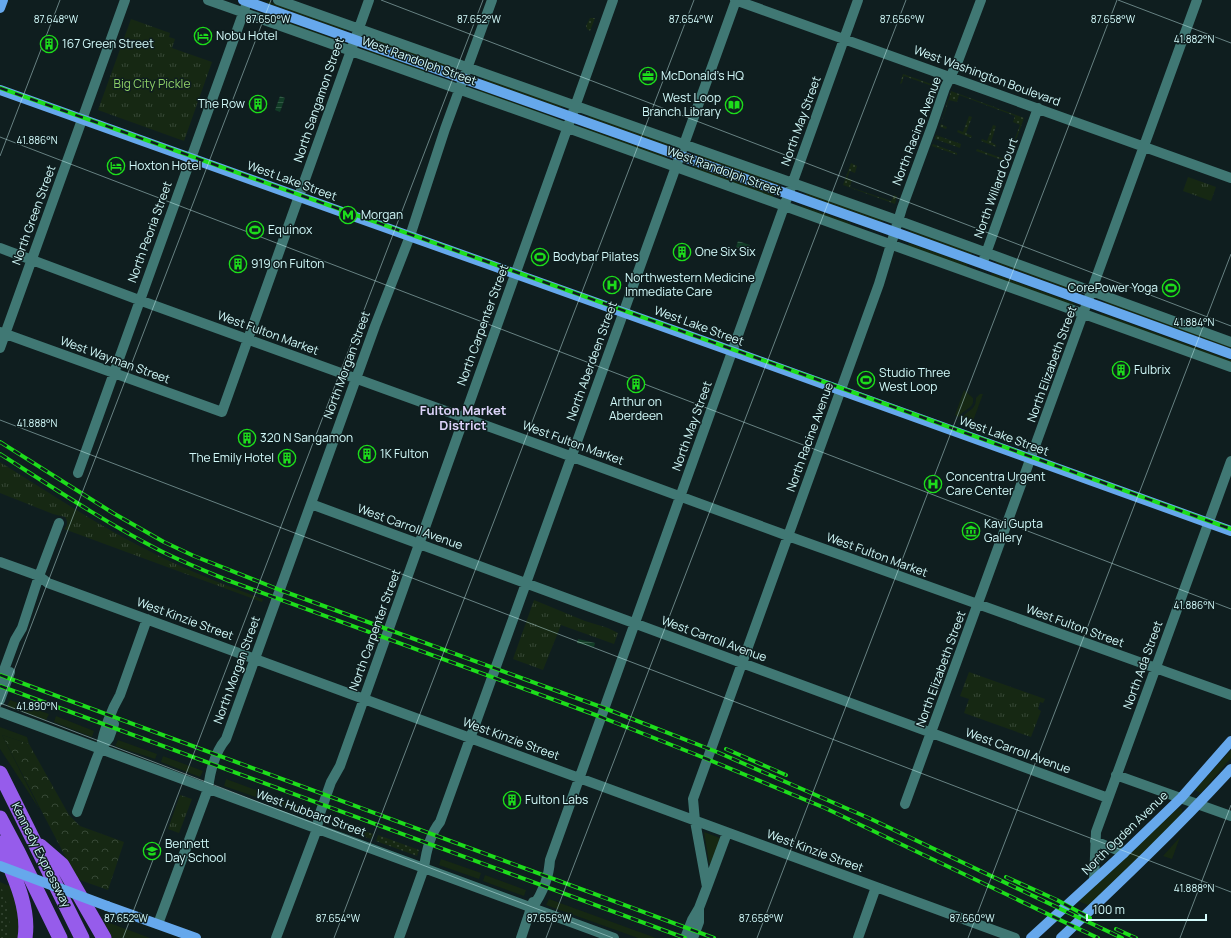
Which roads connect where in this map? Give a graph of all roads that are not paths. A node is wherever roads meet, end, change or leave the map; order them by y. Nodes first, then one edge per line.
1 (3, 0) edge
2 (125, 0) edge
3 (208, 0) edge
4 (246, 0) edge
5 (278, 0) edge
6 (369, 0) edge
7 (492, 0) edge
8 (613, 0) edge
9 (736, 0) edge
10 (858, 0) edge
11 (980, 0) edge
12 (1197, 0) edge
13 (0, 8) edge
14 (243, 13) junction
15 (358, 29) junction
16 (844, 39) junction
17 (354, 40) junction
18 (350, 51) junction
19 (467, 68) junction
20 (951, 77) junction
21 (463, 79) junction
22 (0, 90) edge
23 (460, 90) junction
24 (575, 105) junction
25 (1038, 108) junction
26 (571, 117) junction
27 (82, 119) junction
28 (567, 128) junction
29 (684, 144) junction
30 (1144, 147) junction
31 (680, 156) junction
32 (191, 158) junction
33 (676, 167) junction
34 (1230, 174) edge
35 (793, 183) junction
36 (789, 194) junction
37 (299, 197) junction
38 (784, 206) junction
39 (898, 221) junction
40 (895, 232) junction
41 (410, 236) junction
42 (892, 245) junction
43 (0, 248) edge
44 (986, 253) junction
45 (32, 260) junction
46 (982, 264) junction
47 (515, 274) junction
48 (977, 276) junction
49 (1092, 291) junction
50 (139, 300) junction
51 (1088, 302) junction
52 (624, 312) junction
53 (1083, 314) junction
54 (3, 333) edge
55 (247, 339) junction
56 (1231, 342) edge
57 (0, 348) edge
58 (732, 351) junction
59 (1231, 354) edge
60 (1231, 367) edge
61 (114, 373) junction
62 (356, 378) junction
63 (841, 390) junction
64 (222, 412) joint
65 (464, 417) junction
66 (572, 456) junction
67 (1031, 459) junction
68 (1231, 461) edge
69 (78, 473) dead end
70 (680, 496) junction
71 (311, 504) junction
72 (59, 523) dead end
73 (1208, 523) junction
74 (1231, 531) edge
75 (788, 536) junction
76 (419, 544) junction
77 (0, 562) edge
78 (39, 576) junction
79 (526, 583) junction
80 (978, 605) junction
81 (147, 619) junction
82 (635, 624) junction
83 (22, 628) junction
84 (255, 658) junction
85 (742, 663) junction
86 (1155, 668) junction
87 (0, 680) edge
88 (1231, 695) edge
89 (364, 699) junction
90 (0, 700) edge
91 (0, 712) edge
92 (932, 733) junction
93 (471, 738) junction
94 (1231, 742) edge
95 (100, 750) junction
96 (1231, 769) edge
97 (0, 773) edge
98 (1116, 774) junction
99 (579, 778) junction
100 (208, 789) junction
101 (1108, 798) junction
102 (1181, 798) junction
103 (905, 804) dead end
104 (1198, 804) junction
105 (77, 812) dead end
106 (1231, 816) edge
107 (0, 818) edge
108 (695, 820) junction
109 (317, 829) junction
110 (727, 833) junction
111 (34, 840) junction
112 (1095, 842) junction
113 (0, 843) edge
114 (1124, 853) junction
115 (0, 866) edge
116 (424, 868) junction
117 (1094, 880) junction
118 (707, 886) junction
119 (876, 887) junction
120 (532, 908) junction
121 (699, 908) junction
122 (158, 924) junction
123 (25, 938) edge
124 (60, 938) edge
125 (82, 938) edge
126 (104, 938) edge
127 (196, 938) edge
128 (276, 938) edge
129 (399, 938) edge
130 (521, 938) edge
131 (614, 938) edge
132 (685, 938) edge
133 (693, 938) edge
134 (858, 938) edge
135 (1015, 938) edge
136 (1031, 938) edge
137 (1061, 938) edge

1 - 13 main road
2 - 27 street, North Green Street
3 - 14 street, West Randolph Street
4 - 14 street, North Peoria Street
4 - 17 main road, West Randolph Street
5 - 15 street, West Randolph Street
6 - 15 street, North Sangamon Street
7 - 19 street, North Morgan Street
8 - 24 street, North Carpenter Street
9 - 16 street, West Washington Boulevard
9 - 29 street, North Aberdeen Street
10 - 16 street, North May Street
11 - 20 street, North Racine Avenue
12 - 30 street, North Elizabeth Street
14 - 18 street, West Randolph Street
14 - 32 street, North Peoria Street
15 - 17 street, North Sangamon Street
15 - 19 street, West Randolph Street
16 - 20 street, West Washington Boulevard
16 - 35 street, North May Street
17 - 18 street, North Sangamon Street
17 - 21 main road, West Randolph Street
18 - 23 street, West Randolph Street
18 - 37 street, North Sangamon Street
19 - 21 street, North Morgan Street
19 - 24 street, West Randolph Street
20 - 25 street, West Washington Boulevard
20 - 39 street, North Racine Avenue
21 - 23 street, North Morgan Street
21 - 26 main road, West Randolph Street
22 - 27 main road, West Lake Street
23 - 28 street, West Randolph Street
23 - 41 street, North Morgan Street
24 - 26 street, North Carpenter Street
24 - 29 street, West Randolph Street
25 - 30 street, West Washington Boulevard
25 - 44 street, North Willard Court
26 - 28 street, North Carpenter Street
26 - 31 main road, West Randolph Street
27 - 32 main road, West Lake Street
27 - 45 street, North Green Street
28 - 33 street, West Randolph Street
28 - 47 street, North Carpenter Street
29 - 31 street, North Aberdeen Street
29 - 35 street, West Randolph Street
30 - 34 street, West Washington Boulevard
30 - 49 street, North Elizabeth Street
31 - 33 street, North Aberdeen Street
31 - 36 main road, West Randolph Street
32 - 37 main road, West Lake Street
32 - 50 street, North Peoria Street
33 - 38 street, West Randolph Street
33 - 52 street, North Aberdeen Street
35 - 36 street, North May Street
35 - 39 street, West Randolph Street
36 - 38 street, North May Street
36 - 40 main road, West Randolph Street
37 - 41 main road, West Lake Street
37 - 55 street, North Sangamon Street
38 - 42 street, West Randolph Street
38 - 58 street, North May Street
39 - 40 street, North Racine Avenue
39 - 44 street, West Randolph Street
40 - 42 street, North Racine Avenue
40 - 46 main road, West Randolph Street
41 - 47 main road, West Lake Street
41 - 62 street, North Morgan Street
42 - 48 street, West Randolph Street
42 - 63 street, North Racine Avenue
43 - 45 street, West Fulton Market
44 - 46 street, North Willard Court
44 - 49 street, West Randolph Street
45 - 50 street, West Fulton Market
45 - 54 street, North Green Street
46 - 48 street, North Willard Court
46 - 51 main road, West Randolph Street
47 - 52 main road, West Lake Street
47 - 65 street, North Carpenter Street
48 - 53 street, West Randolph Street
49 - 51 street, North Elizabeth Street
49 - 56 street, West Randolph Street
50 - 55 street, West Fulton Market
50 - 61 street, North Peoria Street
51 - 53 street, North Elizabeth Street
51 - 59 main road, West Randolph Street
52 - 58 main road, West Lake Street
52 - 66 street, North Aberdeen Street
53 - 60 street, West Randolph Street
53 - 67 street, North Elizabeth Street
54 - 57 street, North Green Street
54 - 61 street, West Wayman Street
55 - 62 street, West Fulton Market
55 - 64 street, North Sangamon Street
58 - 63 main road, West Lake Street
58 - 70 street, North May Street
61 - 64 street, West Wayman Street
61 - 69 street, North Peoria Street
62 - 65 street, West Fulton Market
62 - 71 street, North Morgan Street
63 - 67 main road, West Lake Street
63 - 75 street, North Racine Avenue
65 - 66 street, West Fulton Market
65 - 76 street, North Carpenter Street
66 - 70 street, West Fulton Market
66 - 79 street, North Aberdeen Street
67 - 73 main road, West Lake Street
67 - 80 street, North Elizabeth Street
68 - 73 street, North Ada Street
70 - 75 street, West Fulton Market
70 - 82 street, North May Street
71 - 76 street, West Carroll Avenue
71 - 84 street, North Morgan Street
72 - 78 street
73 - 74 main road, West Lake Street
73 - 86 street, North Ada Street
75 - 80 street, West Fulton Market
75 - 85 street, North Racine Avenue
76 - 79 street, West Carroll Avenue
76 - 89 street, North Carpenter Street
77 - 78 street, West Kinzie Street
78 - 81 street, West Kinzie Street
78 - 83 street
79 - 82 street, West Carroll Avenue
79 - 93 street, North Aberdeen Street
80 - 86 street, West Fulton Street
80 - 92 street, North Elizabeth Street
81 - 84 street, West Kinzie Street
81 - 95 street
82 - 85 street, West Carroll Avenue
82 - 99 street, North May Street
83 - 87 street
83 - 90 street
84 - 89 street, West Kinzie Street
84 - 100 street, North Morgan Street
85 - 92 street, West Carroll Avenue
85 - 108 street, North Racine Avenue
86 - 88 street, West Fulton Street
86 - 98 street, North Ada Street
89 - 93 street, West Kinzie Street
89 - 109 street, North Carpenter Street
91 - 95 street, West Hubbard Street
92 - 101 street, West Carroll Avenue
92 - 103 street, North Elizabeth Street
93 - 99 street, West Kinzie Street
93 - 116 street, North Aberdeen Street
94 - 102 main road, North Ogden Avenue
95 - 100 street, West Hubbard Street
95 - 105 street
96 - 104 main road
97 - 111 highway, Kennedy Expressway
98 - 101 street, North Ada Street
98 - 102 street
99 - 108 street, West Kinzie Street
99 - 120 street, North May Street
100 - 109 street, West Hubbard Street
100 - 122 street, North Morgan Street
101 - 112 street, North Ada Street
102 - 104 street
102 - 114 main road, North Ogden Avenue
104 - 106 street
104 - 137 main road
107 - 124 highway, Kennedy Expressway
108 - 110 street, West Kinzie Street
108 - 118 street, North Racine Avenue
109 - 116 street, West Hubbard Street
109 - 128 street, North Carpenter Street
110 - 118 street
110 - 119 street, West Kinzie Street
111 - 125 highway, Kennedy Expressway
111 - 126 highway
112 - 114 street
112 - 117 street, North Ada Street
113 - 123 highway
114 - 117 main road, North Ogden Avenue
115 - 122 main road, bridge
116 - 120 street, West Hubbard Street
116 - 129 street, North Aberdeen Street
117 - 136 main road, North Ogden Avenue
118 - 121 street
119 - 134 street
119 - 135 street, West Kinzie Street
120 - 130 street, North May Street
120 - 131 street, West Hubbard Street
121 - 132 street
121 - 133 street
122 - 127 main road

